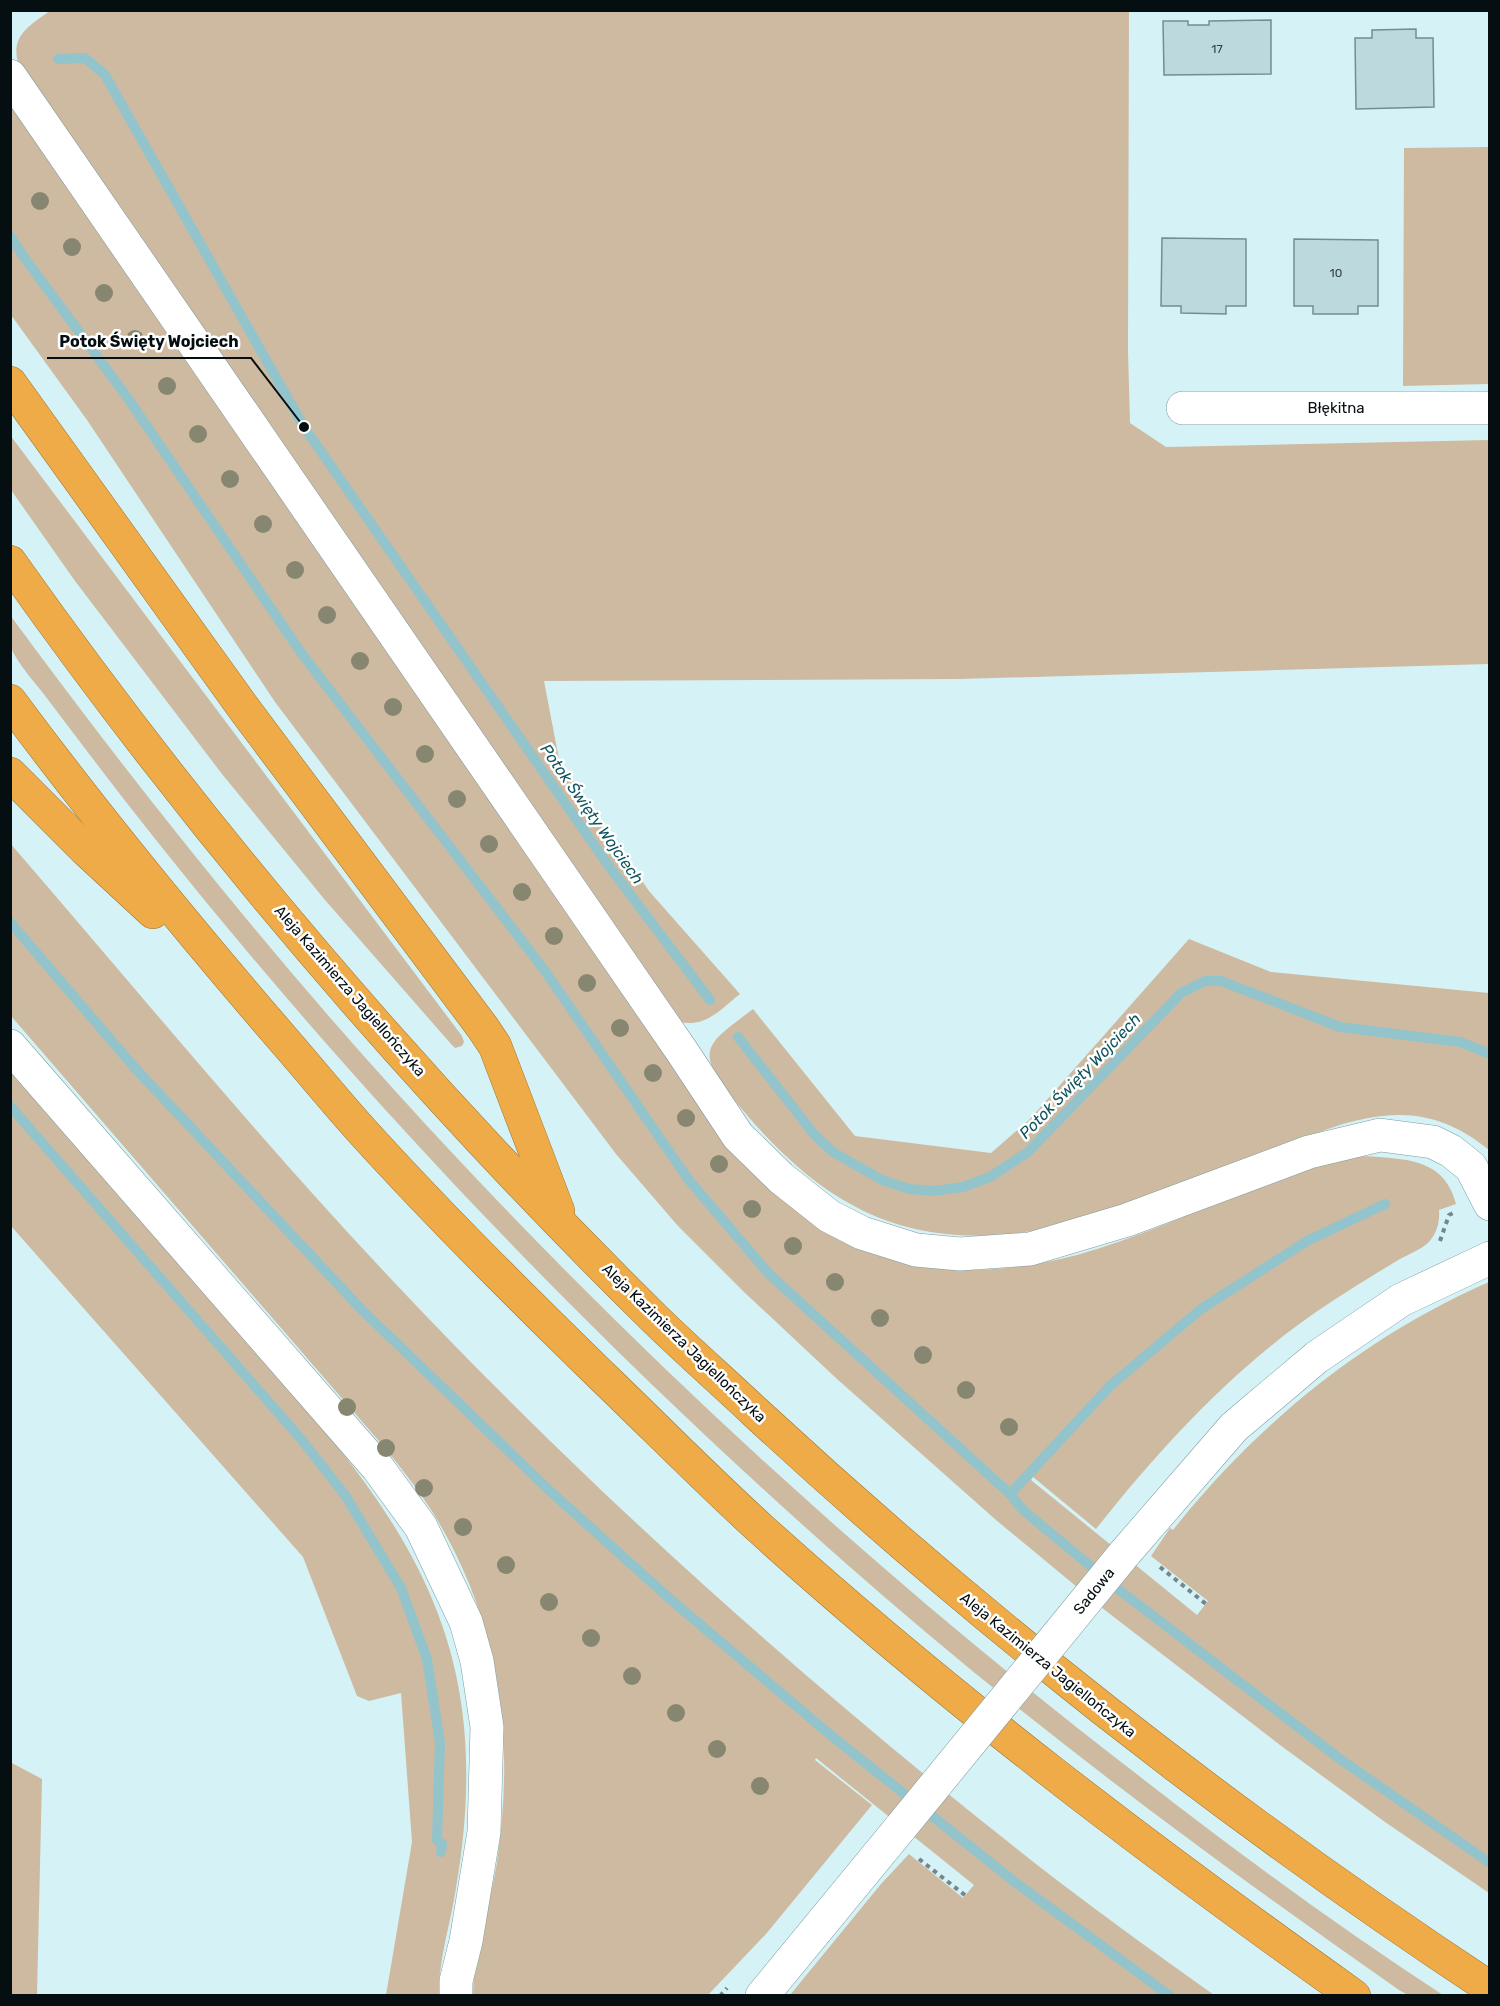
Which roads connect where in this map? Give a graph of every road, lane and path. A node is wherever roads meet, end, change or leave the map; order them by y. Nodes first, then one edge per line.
1 (10, 76) edge
2 (10, 383) edge
3 (1183, 408) dead end
4 (1490, 408) edge
5 (10, 562) edge
6 (10, 701) edge
7 (10, 774) edge
8 (245, 996) junction
9 (10, 1046) edge
10 (1490, 1204) edge
11 (562, 1224) junction
12 (1490, 1258) edge
13 (1157, 1564) dead end
14 (1206, 1605) dead end
15 (917, 1857) dead end
16 (966, 1896) dead end
17 (1490, 1988) edge
18 (456, 1995) edge
19 (762, 1995) edge
20 (1354, 1995) edge

1 - 10 street
2 - 11 highway
3 - 4 street, Błękitna
5 - 11 highway, Aleja Kazimierza Jagiellończyka
6 - 8 highway
7 - 8 highway
8 - 20 highway
9 - 18 street
11 - 17 highway, Aleja Kazimierza Jagiellończyka
12 - 19 street, Sadowa, bridge
13 - 14 path
15 - 16 path

